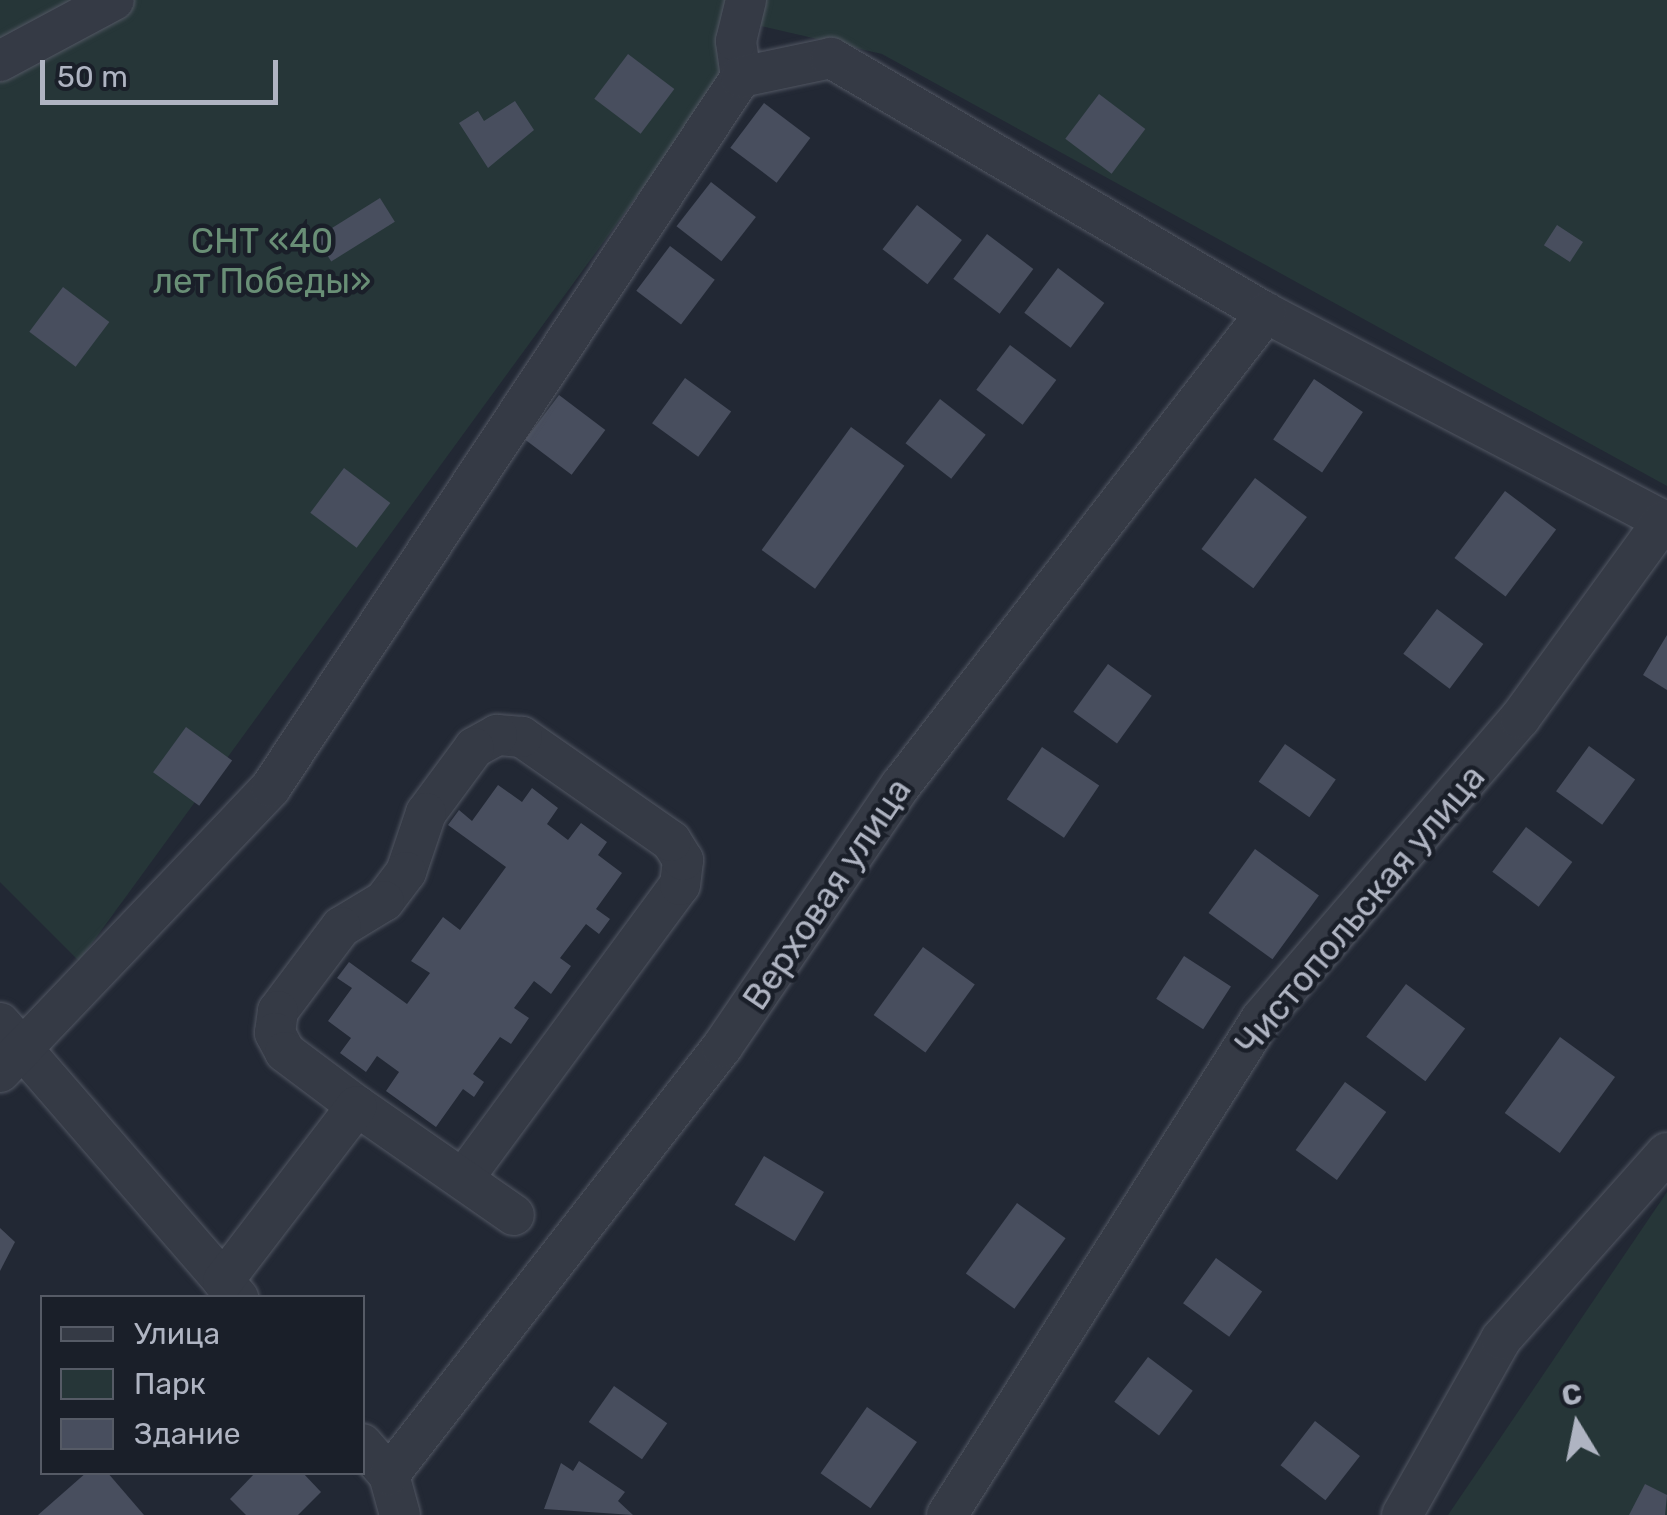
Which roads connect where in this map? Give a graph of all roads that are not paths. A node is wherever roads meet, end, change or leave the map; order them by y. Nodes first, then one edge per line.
1 (114, 0) edge
2 (746, 0) edge
3 (0, 60) edge
4 (741, 77) junction
5 (1266, 313) junction
6 (1665, 522) edge
7 (8, 1048) edge
8 (357, 1106) junction
9 (1667, 1154) edge
10 (464, 1179) junction
11 (514, 1215) dead end
12 (230, 1289) edge
13 (365, 1447) edge
14 (389, 1475) junction
15 (400, 1515) edge
16 (947, 1515) edge
17 (1402, 1515) edge

1 - 3 street
2 - 4 street
4 - 5 street
4 - 7 street
5 - 6 street
5 - 14 street, Верховая улица
6 - 16 street, Чистопольская улица
7 - 12 street
8 - 10 street
8 - 10 street
8 - 12 street
9 - 17 street
10 - 11 street
13 - 14 street
14 - 15 street

